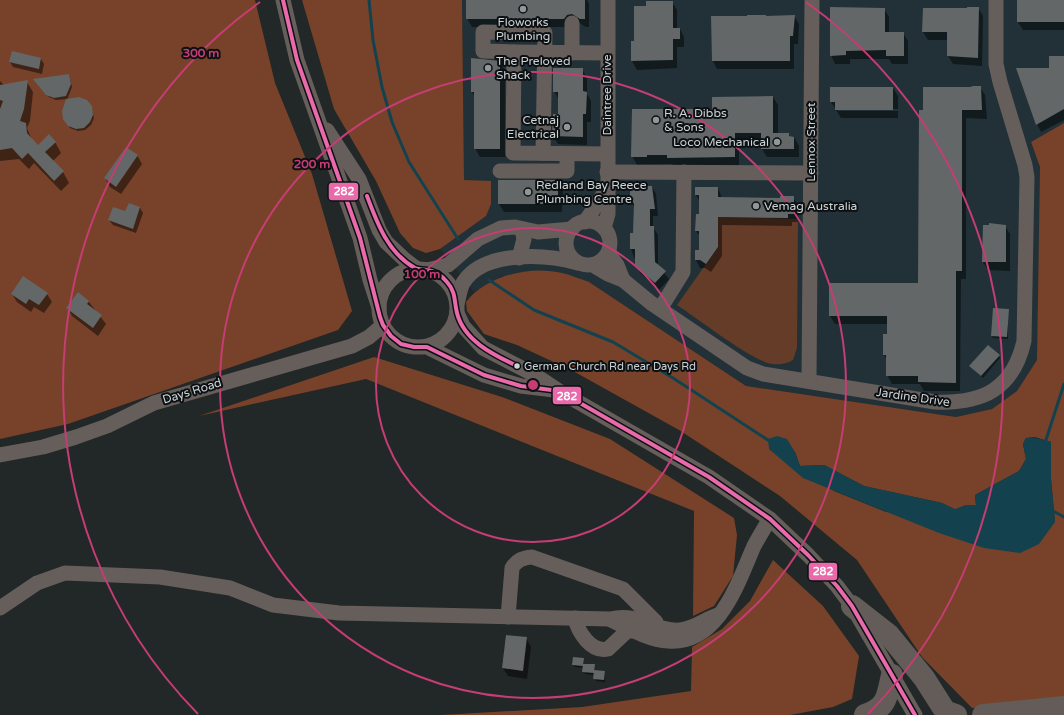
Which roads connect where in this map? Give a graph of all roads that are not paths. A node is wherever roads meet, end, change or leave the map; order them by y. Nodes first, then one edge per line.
1 (283, 0) edge
2 (608, 0) edge
3 (812, 0) edge
4 (996, 0) edge
5 (572, 23) dead end
6 (514, 52) junction
7 (544, 52) junction
8 (572, 53) junction
9 (607, 53) junction
10 (318, 119) junction
11 (526, 153) junction
12 (543, 153) junction
13 (567, 154) junction
14 (607, 154) junction
15 (500, 171) dead end
16 (525, 171) junction
17 (607, 172) junction
18 (684, 172) junction
19 (811, 173) junction
20 (607, 190) junction
21 (585, 222) junction
22 (604, 228) junction
23 (522, 229) junction
24 (572, 229) junction
25 (608, 253) junction
26 (519, 258) junction
27 (585, 264) junction
28 (422, 269) junction
29 (622, 280) junction
30 (379, 308) junction
31 (457, 308) junction
32 (660, 309) junction
33 (383, 326) junction
34 (427, 347) junction
35 (809, 381) junction
36 (559, 391) junction
37 (0, 455) edge
38 (770, 519) junction
39 (852, 606) junction
40 (0, 608) edge
41 (718, 615) junction
42 (508, 617) junction
43 (575, 618) junction
44 (610, 619) junction
45 (659, 626) junction
46 (636, 630) junction
47 (892, 675) junction
48 (1064, 707) edge
49 (865, 715) edge
50 (915, 715) edge
51 (956, 715) edge
52 (983, 715) edge

1 - 10 street
2 - 9 street, Daintree Drive
3 - 19 street, Lennox Street
4 - 35 street, Jardine Drive
5 - 8 street
6 - 7 street
6 - 7 street
6 - 11 street
7 - 8 street
7 - 12 street
8 - 9 street
9 - 14 street, Daintree Drive
10 - 28 street
10 - 30 street
11 - 12 street
11 - 16 street
12 - 13 street
13 - 14 street
13 - 16 street
14 - 17 street, Daintree Drive
15 - 16 street
17 - 18 street
17 - 20 street, Daintree Drive
18 - 19 street
18 - 32 street
19 - 35 street, Lennox Street
20 - 21 street
20 - 22 street, Daintree Drive
21 - 22 street
21 - 24 street
22 - 25 street
23 - 24 street
23 - 26 street
23 - 28 street
24 - 27 street
25 - 27 street
25 - 29 street
26 - 27 street
26 - 31 street
27 - 29 street, Jardine Drive
28 - 30 street
28 - 31 street
29 - 32 street, Jardine Drive
30 - 33 street
31 - 34 street
31 - 36 street
32 - 35 street, Jardine Drive
33 - 34 street
33 - 37 street, Days Road
34 - 36 street
36 - 38 street
38 - 39 street
38 - 41 street
39 - 47 street
39 - 51 highway
40 - 42 street
41 - 45 street
41 - 46 street
42 - 43 street
42 - 45 street
43 - 44 street
43 - 46 street
44 - 45 street
44 - 46 street
47 - 49 highway
47 - 50 street
48 - 52 highway

